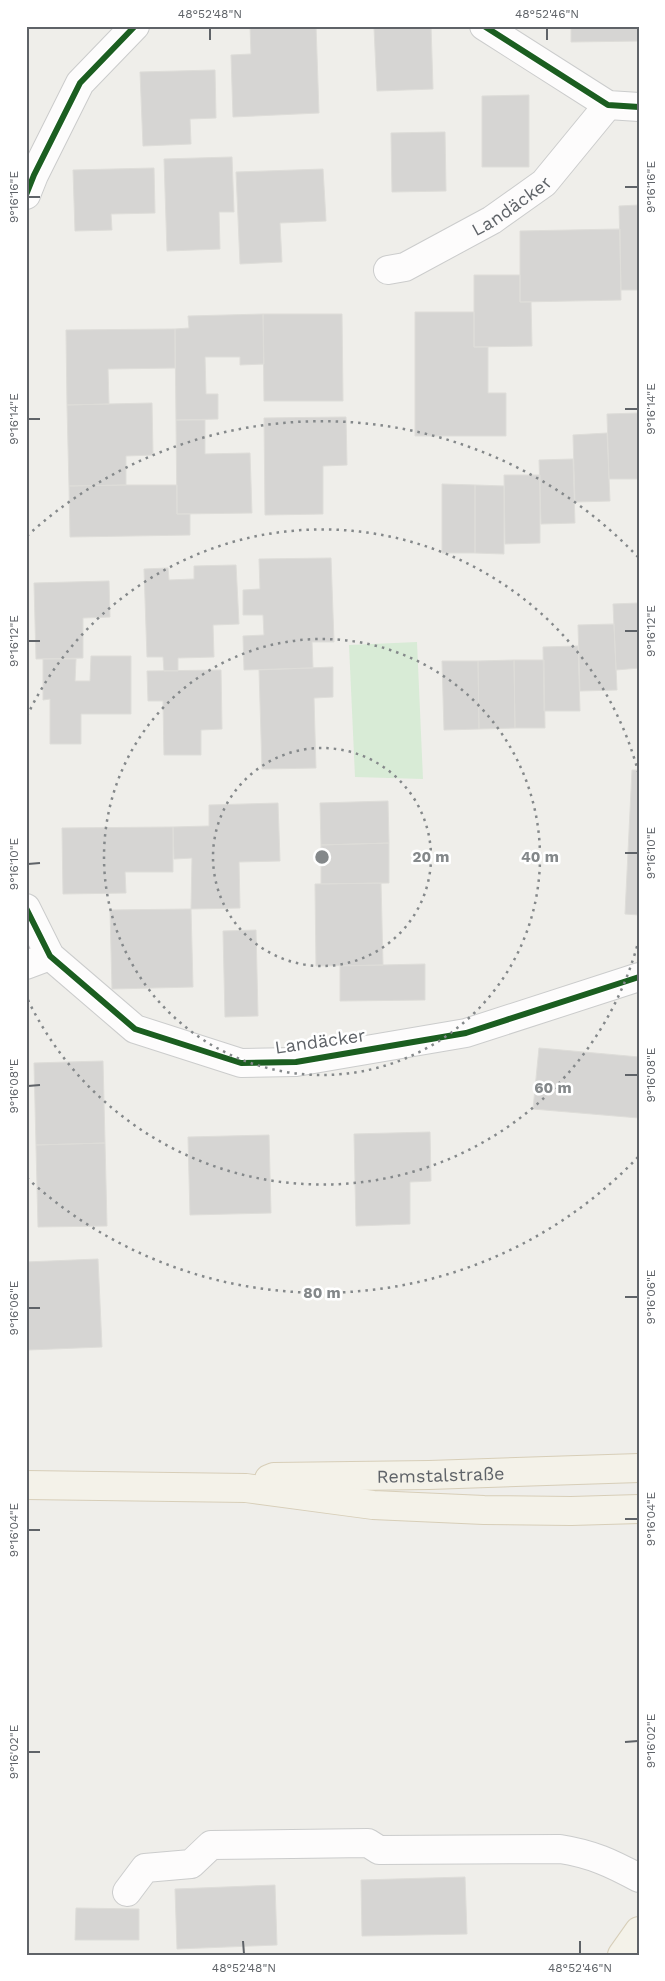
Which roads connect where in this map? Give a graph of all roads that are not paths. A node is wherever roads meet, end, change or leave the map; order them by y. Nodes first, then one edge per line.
1 (484, 26) edge
2 (129, 28) edge
3 (608, 105) junction
4 (639, 107) edge
5 (26, 194) edge
6 (388, 270) dead end
7 (26, 908) edge
8 (38, 961) edge
9 (639, 977) edge
10 (639, 1468) edge
11 (26, 1485) edge
12 (246, 1488) junction
13 (639, 1508) edge
14 (639, 1878) edge
15 (127, 1892) dead end
16 (639, 1931) edge
17 (622, 1955) edge

1 - 3 street
2 - 5 street
3 - 4 street
3 - 6 street, Landäcker
7 - 8 street, Landäcker
8 - 9 street, Landäcker
10 - 12 main road, Remstalstraße
11 - 12 main road
12 - 13 main road
14 - 15 street
16 - 17 main road

